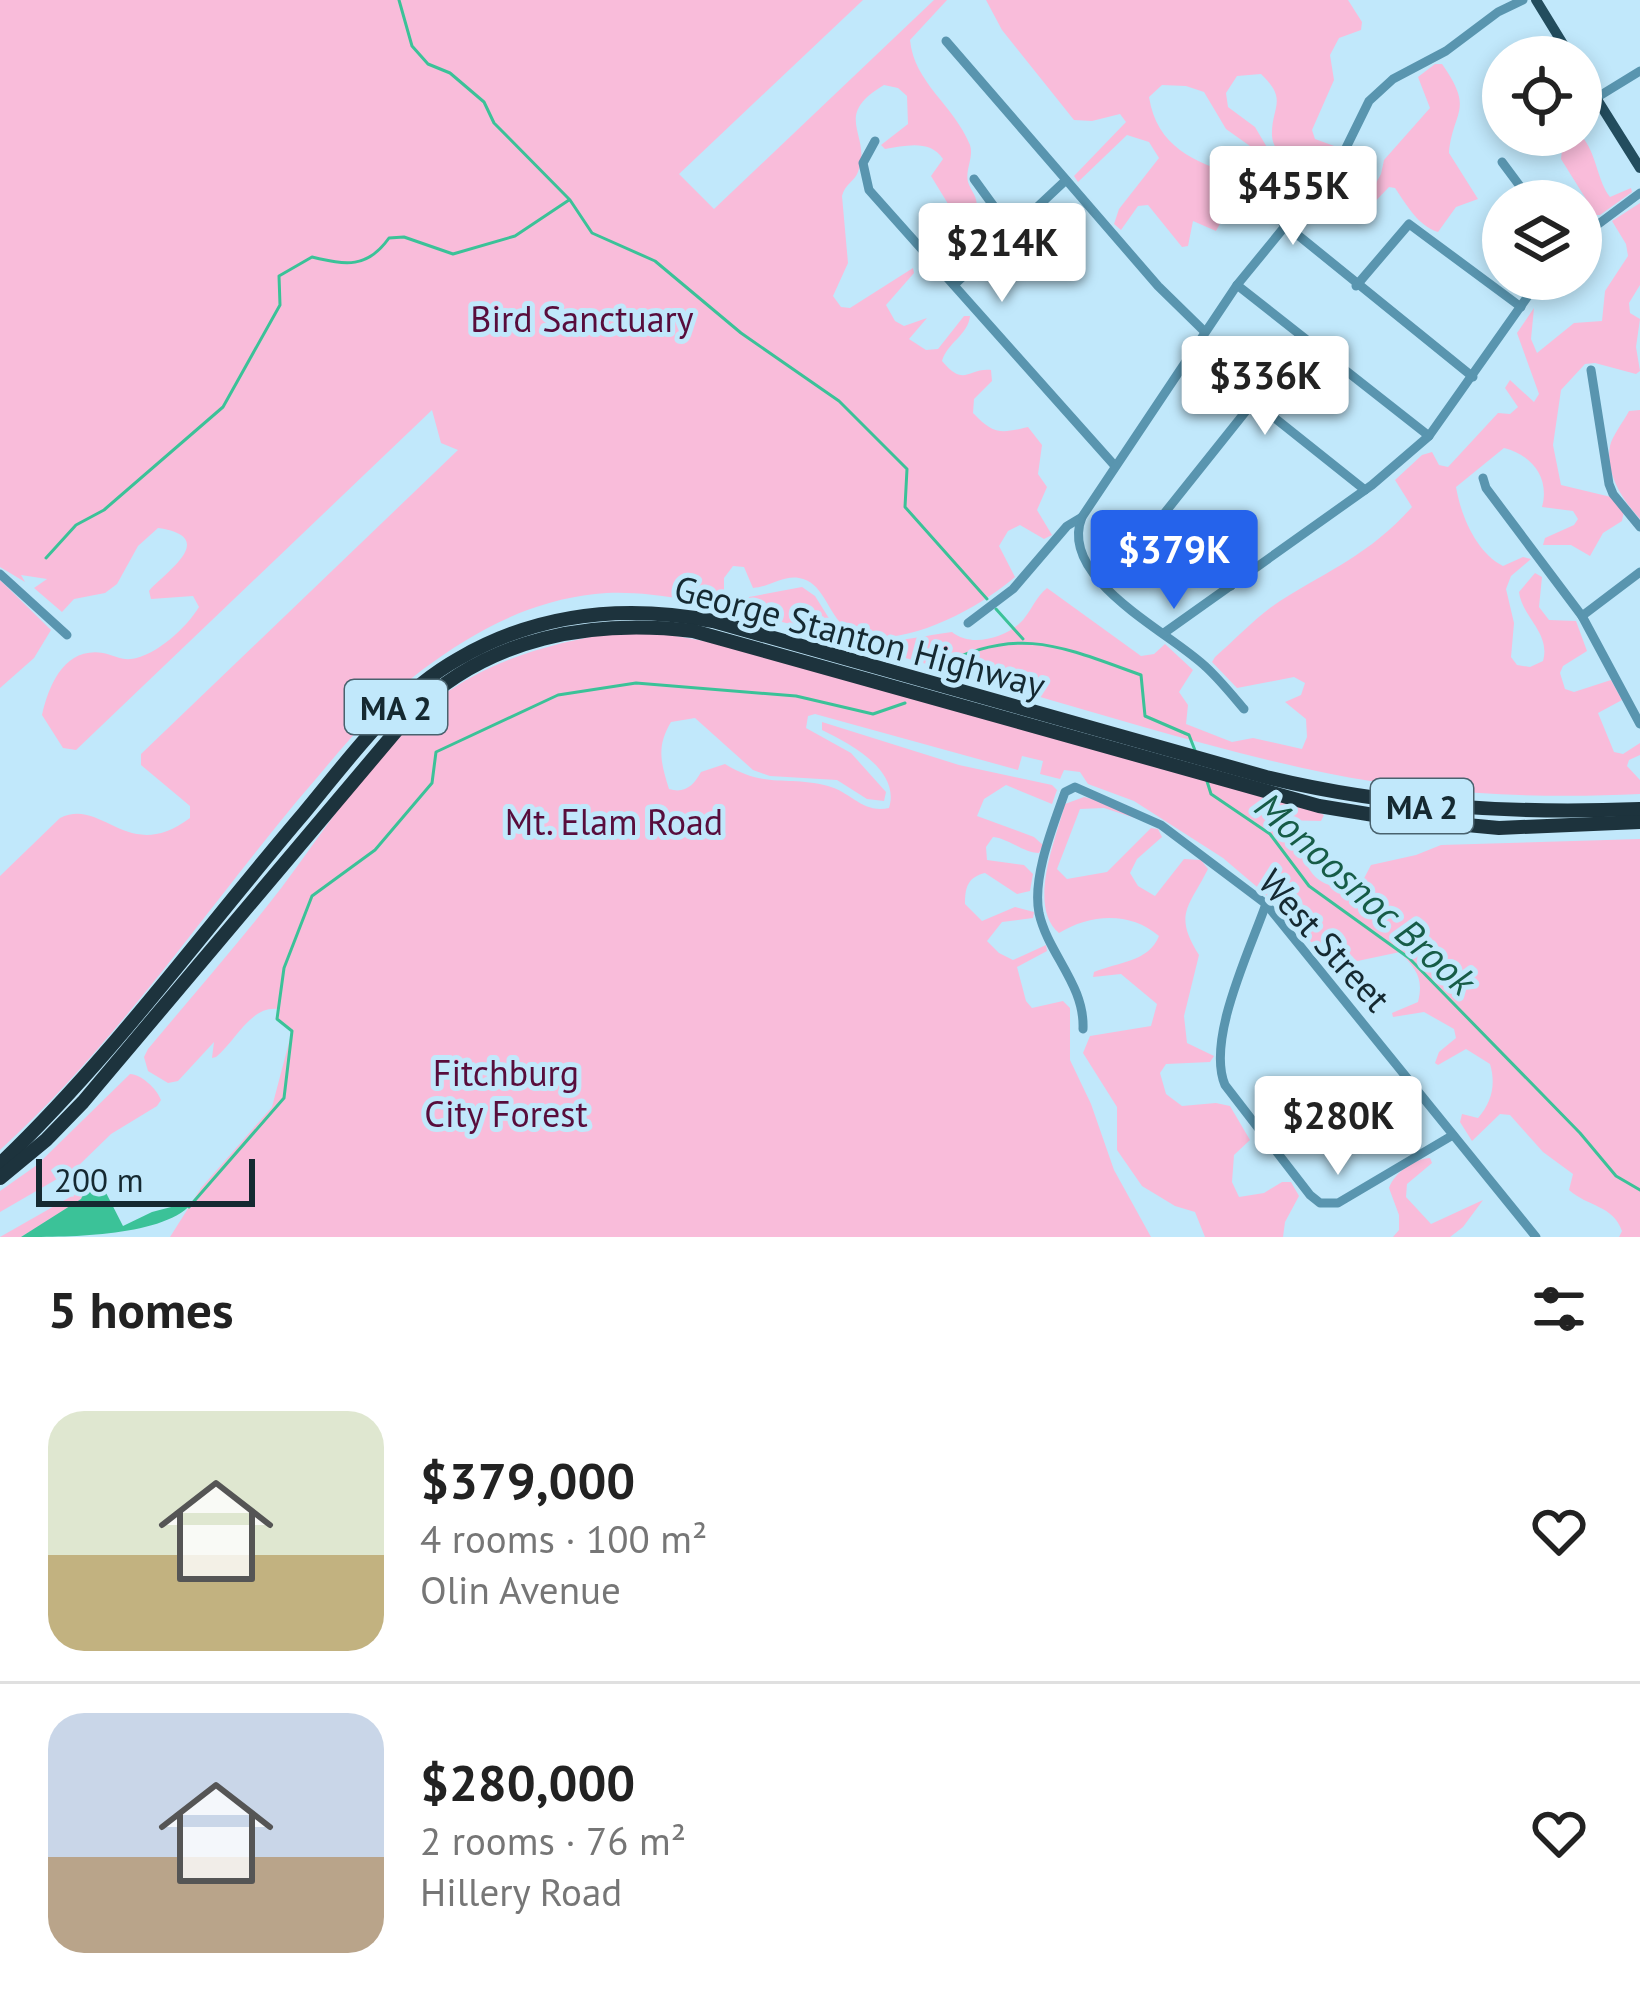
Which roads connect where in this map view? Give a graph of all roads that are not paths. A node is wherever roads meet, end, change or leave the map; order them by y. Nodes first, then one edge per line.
1 (1523, 0) edge
2 (1535, 0) edge
3 (1557, 36) edge
4 (946, 41) dead end
5 (1640, 71) edge
6 (1602, 94) edge
7 (1602, 108) edge
8 (875, 141) dead end
9 (1502, 162) dead end
10 (1640, 168) edge
11 (974, 178) dead end
12 (1066, 180) junction
13 (1515, 180) edge
14 (1640, 194) edge
15 (1602, 222) edge
16 (1283, 224) junction
17 (1011, 230) junction
18 (955, 285) junction
19 (1237, 285) junction
20 (1356, 286) junction
21 (1526, 300) edge
22 (1521, 307) junction
23 (1204, 332) junction
24 (1192, 352) junction
25 (1591, 370) dead end
26 (1472, 377) junction
27 (1254, 401) junction
28 (1429, 436) junction
29 (1115, 466) junction
30 (1483, 478) dead end
31 (1366, 490) junction
32 (1082, 517) junction
33 (1640, 526) edge
34 (1640, 572) edge
35 (0, 574) edge
36 (1232, 586) junction
37 (1582, 616) junction
38 (968, 623) dead end
39 (1164, 633) junction
40 (67, 635) dead end
41 (1244, 709) dead end
42 (1640, 724) edge
43 (1205, 767) junction
44 (1640, 809) edge
45 (1640, 822) edge
46 (1266, 904) junction
47 (1083, 1029) dead end
48 (1453, 1135) junction
49 (0, 1164) edge
50 (0, 1178) edge
51 (1536, 1237) edge

1 - 16 street
2 - 3 main road
4 - 12 street
5 - 6 street
7 - 10 main road
8 - 18 street
9 - 13 street
11 - 17 street
12 - 17 street
12 - 23 street
14 - 15 street
16 - 19 street
16 - 20 street
17 - 18 street
18 - 29 street
19 - 23 street
19 - 28 street
20 - 22 street
20 - 26 street
21 - 22 street
22 - 26 street
23 - 24 street
24 - 27 street
24 - 29 street
25 - 33 street
26 - 28 street
27 - 31 street
27 - 36 street
28 - 31 street
29 - 32 street
30 - 37 street
31 - 36 street
32 - 38 street
32 - 39 street
34 - 37 street
35 - 40 street
36 - 39 street
37 - 42 street
39 - 41 street
43 - 44 highway, George Stanton Highway / MA 2
43 - 45 highway, George Stanton Highway / MA 2
43 - 49 highway, George Stanton Highway / MA 2
43 - 50 highway, George Stanton Highway / MA 2
46 - 47 street, West Street
46 - 48 street, West Street
46 - 48 street
48 - 51 street, West Street

